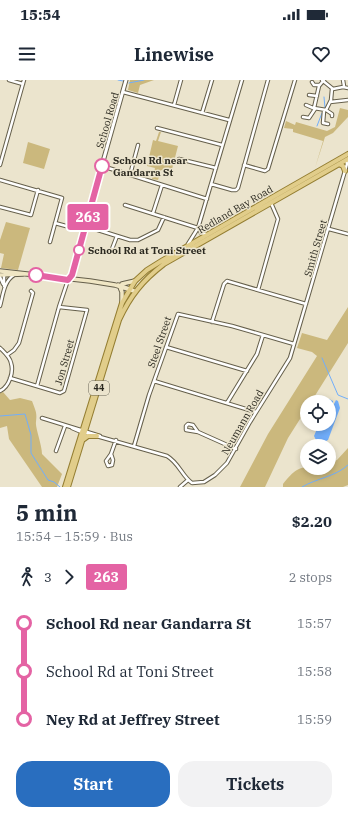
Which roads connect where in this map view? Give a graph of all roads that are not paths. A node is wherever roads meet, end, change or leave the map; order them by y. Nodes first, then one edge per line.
1 (9, 80) edge
2 (24, 80) edge
3 (126, 80) edge
4 (181, 80) edge
5 (212, 80) edge
6 (242, 80) edge
7 (268, 80) edge
8 (295, 80) edge
9 (343, 80) edge
10 (323, 81) edge
11 (312, 82) dead end
12 (23, 84) junction
13 (318, 86) junction
14 (344, 86) junction
15 (348, 88) edge
16 (332, 89) junction
17 (123, 92) junction
18 (309, 95) dead end
19 (313, 96) junction
20 (318, 96) junction
21 (315, 100) junction
22 (348, 100) edge
23 (343, 101) junction
24 (330, 102) junction
25 (174, 105) junction
26 (306, 105) dead end
27 (342, 105) dead end
28 (314, 108) junction
29 (325, 111) junction
30 (202, 113) junction
31 (332, 116) dead end
32 (303, 118) dead end
33 (229, 120) junction
34 (328, 124) dead end
35 (157, 128) dead end
36 (138, 145) dead end
37 (222, 145) junction
38 (347, 157) edge
39 (179, 159) dead end
40 (339, 164) junction
41 (0, 165) edge
42 (244, 165) junction
43 (102, 166) junction
44 (216, 168) junction
45 (345, 171) junction
46 (130, 175) junction
47 (0, 180) edge
48 (211, 184) junction
49 (162, 185) junction
50 (38, 190) junction
51 (207, 199) junction
52 (270, 203) junction
53 (125, 205) dead end
54 (0, 207) edge
55 (153, 213) junction
56 (164, 217) junction
57 (55, 223) junction
58 (85, 226) junction
59 (198, 228) junction
60 (329, 228) junction
61 (84, 232) junction
62 (196, 232) junction
63 (207, 234) junction
64 (348, 234) edge
65 (117, 236) junction
66 (50, 242) dead end
67 (199, 242) junction
68 (185, 247) junction
69 (112, 249) dead end
70 (0, 271) edge
71 (24, 274) junction
72 (3, 275) edge
73 (14, 275) junction
74 (68, 280) junction
75 (135, 281) junction
76 (5, 286) junction
77 (118, 286) junction
78 (129, 289) junction
79 (258, 290) junction
80 (134, 291) junction
81 (37, 292) dead end
82 (122, 303) junction
83 (306, 304) junction
84 (0, 306) edge
85 (59, 307) junction
86 (212, 322) junction
87 (263, 335) junction
88 (294, 344) junction
89 (166, 347) junction
90 (0, 348) edge
91 (7, 356) junction
92 (247, 371) junction
93 (10, 378) junction
94 (154, 381) junction
95 (37, 386) junction
96 (0, 391) edge
97 (226, 403) junction
98 (256, 412) junction
99 (42, 418) dead end
100 (66, 426) junction
101 (84, 431) junction
102 (198, 432) junction
103 (99, 436) junction
104 (84, 439) junction
105 (116, 440) junction
106 (134, 446) junction
107 (236, 449) junction
108 (56, 451) dead end
109 (112, 454) dead end
110 (188, 480) junction
111 (65, 487) edge
112 (68, 487) edge
113 (180, 487) edge

1 - 12 street
2 - 12 street
3 - 17 street, School Road
4 - 25 street
5 - 30 street
6 - 33 street
7 - 42 street
8 - 42 street
9 - 14 street
10 - 13 street
10 - 16 street
11 - 13 street
12 - 41 street
13 - 20 street
14 - 15 street
14 - 16 street
16 - 24 street
17 - 25 street
17 - 43 street, School Road
18 - 19 street
19 - 20 street
19 - 21 street
20 - 21 street
21 - 28 street
22 - 23 street
23 - 24 street
23 - 27 street
24 - 29 street
25 - 30 street
26 - 28 street
28 - 29 street
28 - 32 street
29 - 31 street
29 - 34 street
30 - 33 street
33 - 37 street
35 - 37 street
36 - 46 street
37 - 44 street
38 - 40 main road, Redland Bay Road / 44
38 - 45 street, Smith Street
38 - 63 main road, Redland Bay Road / 44
39 - 44 street
40 - 45 main road
40 - 52 main road, Redland Bay Road / 44
42 - 48 street
43 - 46 street
43 - 58 street, School Road
44 - 48 street
45 - 60 street, Smith Street
46 - 49 street
47 - 50 street
48 - 51 street
49 - 51 street
49 - 55 street
50 - 54 street
50 - 57 street
51 - 59 street
52 - 67 main road, Redland Bay Road / 44
52 - 79 street
53 - 55 street
55 - 56 street
56 - 59 street
56 - 65 street
57 - 61 street
57 - 66 street
58 - 61 street, School Road
58 - 65 street
59 - 62 street
59 - 63 street
59 - 67 street
60 - 64 street
60 - 83 street, Smith Street
61 - 74 street, School Road
62 - 67 street
62 - 68 street
63 - 67 main road, Redland Bay Road / 44
65 - 69 street
67 - 68 main road, Redland Bay Road / 44
67 - 80 main road, Redland Bay Road / 44
68 - 75 main road, Redland Bay Road / 44
70 - 72 main road
71 - 72 main road
71 - 73 main road
71 - 74 main road
72 - 73 main road
72 - 76 street
72 - 76 street
73 - 76 street
74 - 77 main road
74 - 85 street
75 - 77 main road
75 - 78 main road, Redland Bay Road / 44
76 - 84 street
77 - 78 main road
77 - 82 main road
78 - 80 main road
78 - 82 main road, Redland Bay Road / 44
79 - 83 street
79 - 86 street
80 - 101 main road, Redland Bay Road / 44
81 - 91 street
82 - 101 main road, Redland Bay Road / 44
83 - 88 street, Smith Street
85 - 95 street
85 - 95 street, Jon Street
86 - 87 street, Steel Street
86 - 89 street, Steel Street
87 - 88 street, Steel Street
87 - 92 street
88 - 98 street, Neumann Road
89 - 92 street
89 - 94 street, Steel Street
90 - 91 street
91 - 93 street
92 - 97 street
93 - 95 street, Jon Street
93 - 96 street
94 - 97 street
94 - 106 street, Steel Street
97 - 98 street
98 - 107 street, Neumann Road
99 - 100 street
100 - 101 street
100 - 108 street
101 - 103 street
101 - 104 main road, Redland Bay Road / 44
101 - 111 main road, Redland Bay Road / 44
102 - 102 street
102 - 107 street
103 - 104 main road
103 - 105 street
104 - 112 main road, Redland Bay Road / 44
105 - 106 street
105 - 109 street
106 - 110 street
107 - 110 street, Neumann Road
110 - 113 street

